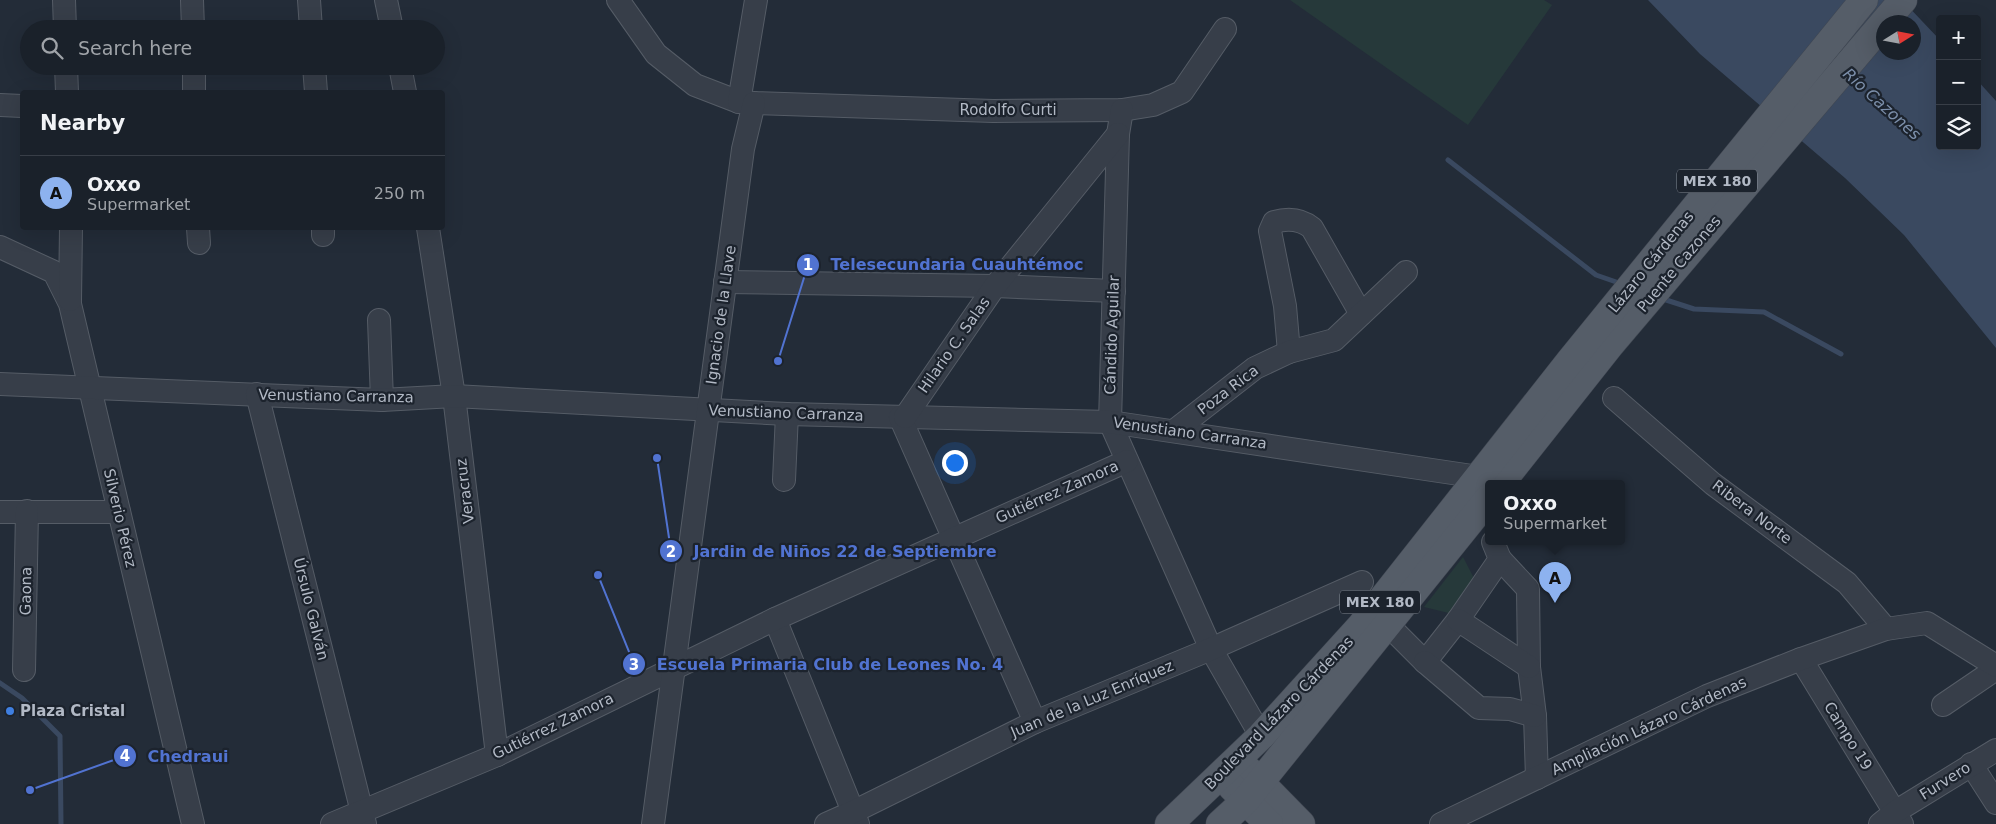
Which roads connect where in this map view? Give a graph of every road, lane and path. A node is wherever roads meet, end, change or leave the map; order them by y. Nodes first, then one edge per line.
1 (64, 0) edge
2 (192, 0) edge
3 (309, 0) edge
4 (386, 0) edge
5 (618, 0) edge
6 (756, 0) edge
7 (1864, 0) edge
8 (1903, 0) edge
9 (65, 20) edge
10 (193, 20) edge
11 (310, 20) edge
12 (390, 20) edge
13 (1225, 29) dead end
14 (66, 75) edge
15 (194, 75) edge
16 (315, 75) edge
17 (402, 75) edge
18 (67, 90) edge
19 (194, 90) edge
20 (316, 90) edge
21 (406, 90) edge
22 (747, 103) junction
23 (0, 106) edge
24 (20, 106) edge
25 (1122, 110) junction
26 (1118, 134) junction
27 (70, 230) edge
28 (428, 230) edge
29 (0, 247) edge
30 (1406, 272) dead end
31 (725, 282) junction
32 (995, 286) junction
33 (1114, 291) junction
34 (70, 304) junction
35 (1361, 314) junction
36 (379, 320) dead end
37 (1610, 345) joint
38 (1289, 352) junction
39 (1570, 361) joint
40 (0, 384) edge
41 (89, 386) junction
42 (257, 394) junction
43 (454, 396) junction
44 (1614, 398) dead end
45 (382, 400) junction
46 (708, 411) junction
47 (788, 414) junction
48 (902, 417) junction
49 (1110, 422) junction
50 (1174, 431) junction
51 (1127, 461) junction
52 (784, 480) dead end
53 (1496, 480) edge
54 (1500, 480) edge
55 (1484, 499) edge
56 (27, 511) junction
57 (0, 512) edge
58 (119, 512) junction
59 (954, 538) junction
60 (1496, 550) edge
61 (1362, 582) dead end
62 (775, 619) junction
63 (1380, 619) junction
64 (1458, 620) junction
65 (1886, 630) junction
66 (1211, 649) junction
67 (1801, 659) junction
68 (1425, 662) junction
69 (1529, 667) junction
70 (1996, 667) edge
71 (674, 668) junction
72 (24, 670) dead end
73 (1943, 705) dead end
74 (1535, 716) junction
75 (1035, 722) junction
76 (1261, 736) junction
77 (1996, 750) edge
78 (497, 754) junction
79 (1971, 764) junction
80 (1229, 767) junction
81 (1537, 778) junction
82 (1252, 792) junction
83 (1996, 803) edge
84 (364, 818) edge
85 (856, 818) edge
86 (1892, 820) edge
87 (193, 824) edge
88 (332, 824) edge
89 (653, 824) edge
90 (826, 824) edge
91 (1169, 824) edge
92 (1220, 824) edge
93 (1269, 824) edge
94 (1301, 824) edge
95 (1441, 824) edge

1 - 9 street
2 - 10 street
3 - 11 street
4 - 12 street
5 - 22 street
6 - 22 street, Ignacio de la Llave
7 - 39 main road, Lázaro Cárdenas / MEX 180
8 - 37 main road, Puente Cazones / MEX 180
13 - 25 street, Rodolfo Curti
14 - 18 street
15 - 19 street
16 - 20 street
17 - 21 street
22 - 25 street, Rodolfo Curti
22 - 31 street, Ignacio de la Llave
23 - 24 street
25 - 26 street, Cándido Aguilar
26 - 32 street, Hilario C. Salas
26 - 33 street, Cándido Aguilar
27 - 34 street
28 - 43 street, Veracruz
29 - 34 street, Silverio Pérez
30 - 35 street, Poza Rica
31 - 32 street
31 - 46 street, Ignacio de la Llave
32 - 33 street
32 - 48 street, Hilario C. Salas
33 - 49 street, Cándido Aguilar
34 - 41 street, Silverio Pérez
35 - 38 street, Poza Rica
35 - 38 street
36 - 45 street
37 - 54 main road, Boulevard Lázaro Cárdenas / MEX 180
38 - 50 street, Poza Rica
39 - 53 main road, Boulevard Lázaro Cárdenas / MEX 180
40 - 41 street, Venustiano Carranza
41 - 42 street, Venustiano Carranza
41 - 58 street, Silverio Pérez
42 - 45 street, Venustiano Carranza
42 - 84 street, Úrsulo Galván
43 - 45 street, Venustiano Carranza
43 - 46 street, Venustiano Carranza
43 - 78 street, Veracruz
44 - 65 street, Ribera Norte
46 - 47 street, Venustiano Carranza
46 - 71 street, Ignacio de la Llave
47 - 48 street, Venustiano Carranza
47 - 52 street
48 - 49 street, Venustiano Carranza
48 - 59 street
49 - 50 street, Venustiano Carranza
49 - 51 street, Cándido Aguilar
50 - 55 street, Venustiano Carranza
51 - 59 street, Gutiérrez Zamora
51 - 66 street, Cándido Aguilar
55 - 63 main road, Boulevard Lázaro Cárdenas / MEX 180
56 - 57 street
56 - 58 street
56 - 72 street, Gaona
58 - 87 street, Silverio Pérez
59 - 62 street, Gutiérrez Zamora
59 - 75 street
60 - 64 street
60 - 69 street
61 - 66 street, Juan de la Luz Enríquez
62 - 71 street, Gutiérrez Zamora
62 - 85 street
63 - 68 street
63 - 76 main road, Boulevard Lázaro Cárdenas / MEX 180
63 - 82 main road, Boulevard Lázaro Cárdenas / MEX 180
64 - 68 street
64 - 69 street
65 - 67 street, Ampliación Lázaro Cárdenas
65 - 70 street, Ampliación Lázaro Cárdenas
66 - 75 street, Juan de la Luz Enríquez
66 - 76 street, Cándido Aguilar
67 - 81 street, Ampliación Lázaro Cárdenas
67 - 86 street, Campo 19
68 - 74 street
69 - 74 street
70 - 73 street
71 - 78 street, Gutiérrez Zamora
71 - 89 street, Ignacio de la Llave
74 - 81 street
75 - 85 street, Juan de la Luz Enríquez
76 - 80 main road, Boulevard Lázaro Cárdenas / MEX 180
77 - 79 street, Furvero
78 - 84 street, Gutiérrez Zamora
79 - 83 street
79 - 86 street, Furvero
80 - 82 main road
80 - 91 main road, Boulevard Lázaro Cárdenas / MEX 180
81 - 95 street, Ampliación Lázaro Cárdenas
82 - 92 main road, Boulevard Lázaro Cárdenas / MEX 180
82 - 93 main road
82 - 94 main road
84 - 88 street, Gutiérrez Zamora
85 - 90 street, Juan de la Luz Enríquez

